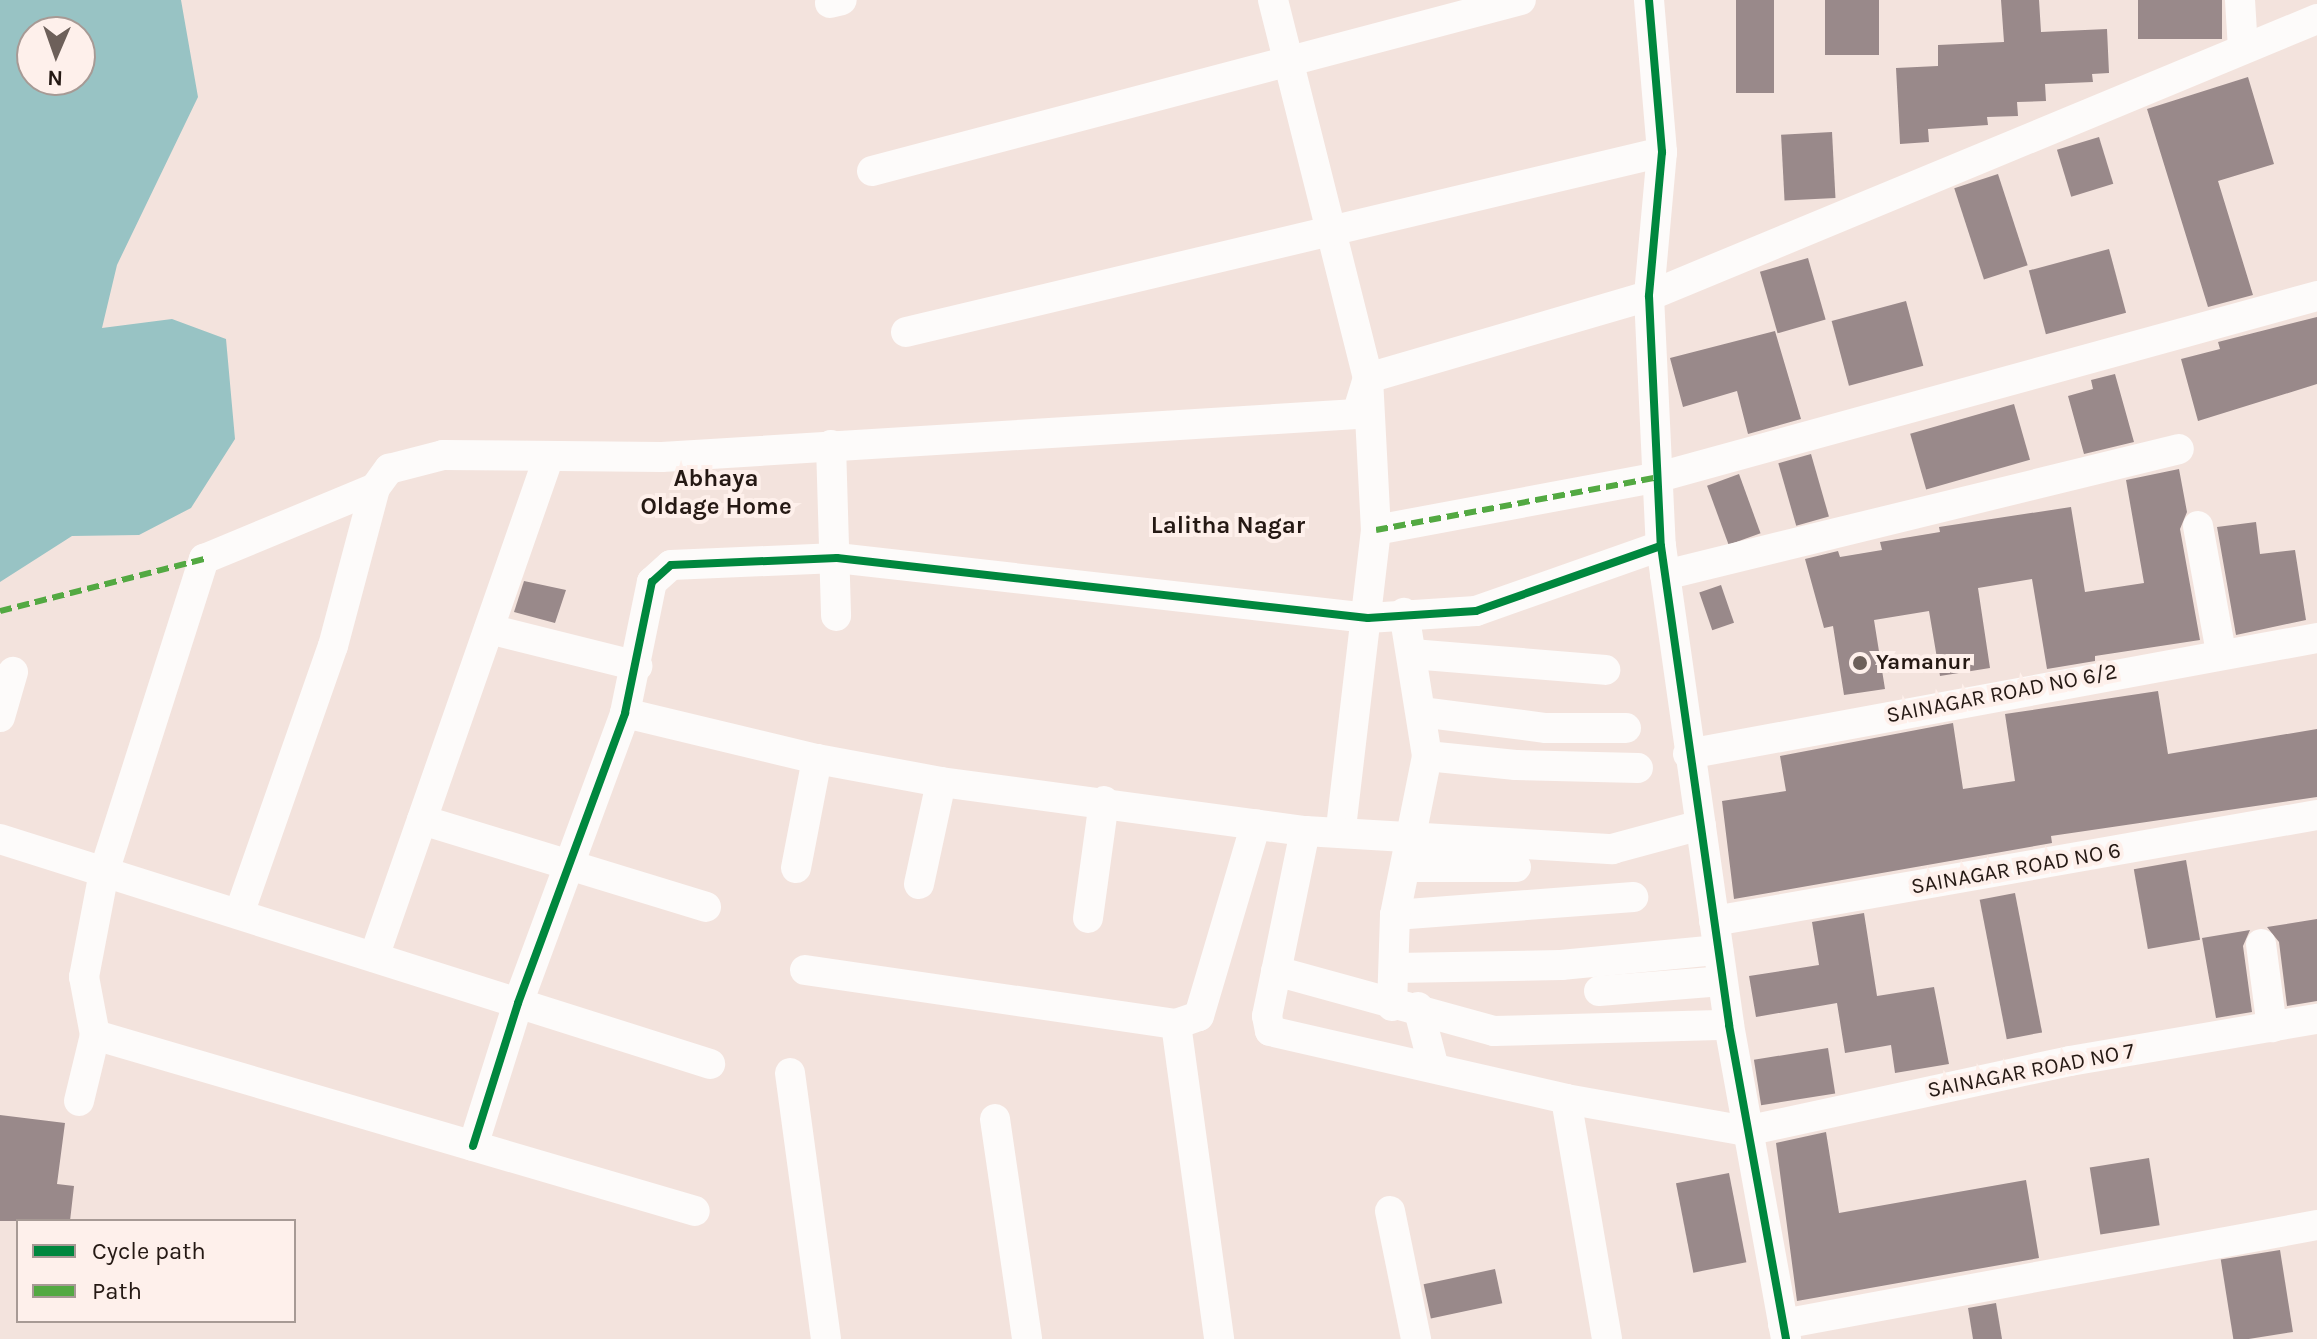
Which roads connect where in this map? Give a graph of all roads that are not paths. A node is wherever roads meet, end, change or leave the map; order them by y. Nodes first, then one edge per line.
1 (1273, 0) edge
2 (1521, 0) edge
3 (1649, 0) edge
4 (2240, 0) edge
5 (2317, 19) edge
6 (2243, 49) junction
7 (1289, 60) junction
8 (1662, 152) junction
9 (872, 171) dead end
10 (1330, 230) junction
11 (1649, 296) junction
12 (2317, 296) edge
13 (906, 332) dead end
14 (1368, 378) junction
15 (831, 445) junction
16 (2179, 449) dead end
17 (548, 459) junction
18 (1659, 477) junction
19 (375, 488) junction
20 (2198, 526) dead end
21 (1376, 530) junction
22 (837, 558) junction
23 (1663, 560) junction
24 (1404, 613) junction
25 (836, 616) dead end
26 (1368, 618) junction
27 (489, 629) junction
28 (2317, 638) edge
29 (2221, 652) junction
30 (1412, 654) junction
31 (637, 666) junction
32 (1605, 670) dead end
33 (13, 672) dead end
34 (1421, 712) junction
35 (625, 713) junction
36 (0, 717) edge
37 (1626, 728) dead end
38 (1688, 754) junction
39 (1427, 756) junction
40 (817, 759) junction
41 (1638, 768) dead end
42 (941, 782) junction
43 (1104, 801) junction
44 (2317, 815) edge
45 (422, 820) junction
46 (1256, 824) junction
47 (1701, 825) junction
48 (1341, 830) junction
49 (1305, 831) junction
50 (1411, 833) junction
51 (0, 839) edge
52 (569, 865) junction
53 (1405, 867) junction
54 (1516, 867) dead end
55 (796, 868) dead end
56 (104, 872) junction
57 (919, 884) dead end
58 (1633, 897) dead end
59 (706, 907) dead end
60 (239, 914) junction
61 (1395, 915) junction
62 (1088, 918) dead end
63 (1716, 935) junction
64 (2261, 944) dead end
65 (374, 957) junction
66 (1396, 968) junction
67 (805, 970) dead end
68 (1276, 971) junction
69 (1722, 981) junction
70 (1599, 991) dead end
71 (518, 1003) junction
72 (1405, 1007) junction
73 (2317, 1019) edge
74 (1176, 1024) junction
75 (1729, 1025) junction
76 (2272, 1027) junction
77 (1494, 1031) junction
78 (95, 1035) junction
79 (710, 1064) dead end
80 (1434, 1068) junction
81 (790, 1073) dead end
82 (1487, 1081) junction
83 (1566, 1099) junction
84 (79, 1101) dead end
85 (995, 1119) dead end
86 (1746, 1131) junction
87 (473, 1146) junction
88 (695, 1211) dead end
89 (1390, 1211) dead end
90 (2317, 1225) edge
91 (1784, 1332) edge
92 (826, 1339) edge
93 (1027, 1339) edge
94 (1219, 1339) edge
95 (1416, 1339) edge
96 (1607, 1339) edge

1 - 7 street
2 - 7 street
3 - 8 street
4 - 6 street
5 - 6 street
6 - 11 street
7 - 9 street
7 - 10 street
8 - 10 street
8 - 11 street
10 - 13 street
10 - 14 street
11 - 14 street
11 - 18 street
12 - 18 street
14 - 15 street
14 - 21 street
15 - 17 street
15 - 22 street
16 - 23 street
17 - 19 street
17 - 27 street
18 - 21 street
18 - 23 street
19 - 56 street
19 - 60 street
20 - 29 street
21 - 26 street
22 - 25 street
22 - 26 street
22 - 31 street
23 - 24 street
23 - 38 street
24 - 26 street
24 - 30 street
26 - 48 street
27 - 31 street
27 - 45 street
28 - 29 street, SAINAGAR ROAD NO 6/2
29 - 38 street, SAINAGAR ROAD NO 6/2
30 - 32 street
30 - 34 street
31 - 35 street
33 - 36 street
34 - 37 street
34 - 39 street
35 - 40 street
35 - 52 street
38 - 47 street
39 - 41 street
39 - 50 street
40 - 42 street
40 - 55 street
42 - 43 street
42 - 57 street
43 - 46 street
43 - 62 street
44 - 63 street, SAINAGAR ROAD NO 6
45 - 52 street
45 - 65 street
46 - 49 street
46 - 74 street
47 - 50 street
47 - 63 street
48 - 49 street
48 - 50 street
49 - 68 street
50 - 53 street
51 - 56 street
52 - 59 street
52 - 71 street
53 - 54 street
53 - 61 street
56 - 60 street
56 - 78 street
58 - 61 street
60 - 65 street
61 - 66 street
63 - 66 street, SAINAGAR ROAD NO 6
63 - 69 street
64 - 76 street
65 - 71 street
66 - 72 street
67 - 74 street
68 - 72 street
68 - 80 street
69 - 70 street
69 - 75 street
71 - 79 street
71 - 87 street
72 - 77 street
72 - 80 street
73 - 76 street, SAINAGAR ROAD NO 7
74 - 94 street
75 - 77 street
75 - 86 street
76 - 86 street, SAINAGAR ROAD NO 7
77 - 82 street
78 - 84 street
78 - 87 street
80 - 82 street
81 - 92 street
82 - 83 street
83 - 86 street
83 - 96 street
85 - 93 street
86 - 91 street
87 - 88 street
89 - 95 street
90 - 91 street

